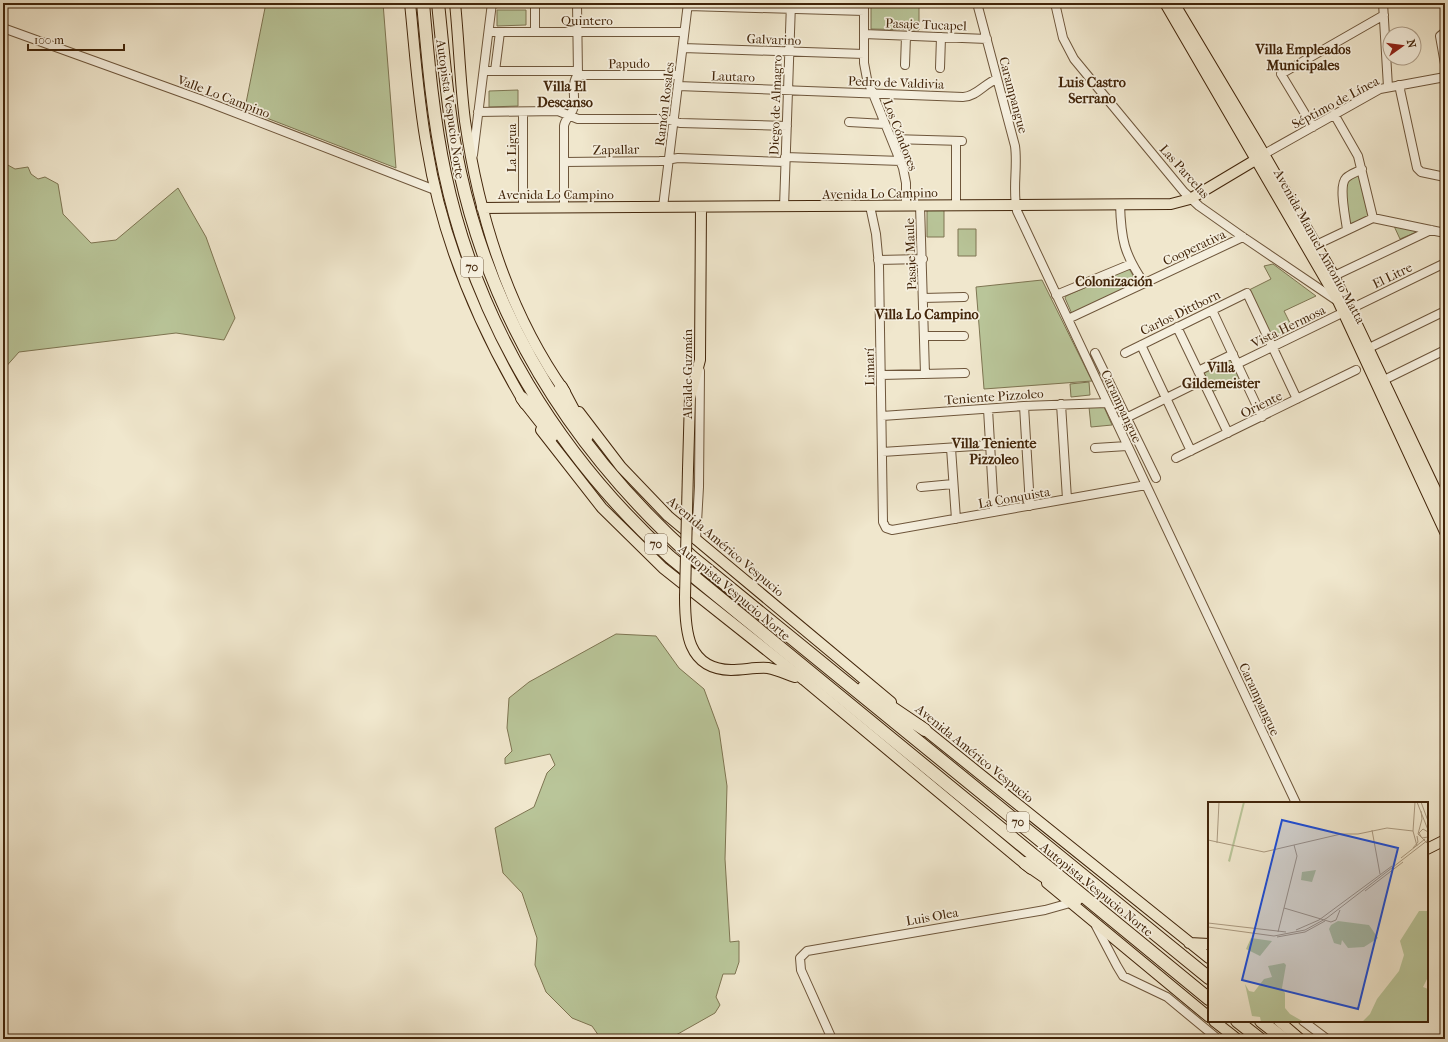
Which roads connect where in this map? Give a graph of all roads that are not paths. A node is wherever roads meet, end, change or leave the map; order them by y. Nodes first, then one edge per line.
1 (410, 3) edge
2 (423, 3) edge
3 (438, 3) edge
4 (454, 3) edge
5 (492, 3) edge
6 (535, 3) edge
7 (577, 3) edge
8 (977, 3) edge
9 (1055, 3) edge
10 (1165, 3) edge
11 (1174, 3) edge
12 (1383, 3) edge
13 (688, 4) edge
14 (791, 6) edge
15 (864, 7) edge
16 (1384, 16) junction
17 (3, 28) edge
18 (489, 32) junction
19 (500, 32) junction
20 (535, 32) junction
21 (577, 32) junction
22 (684, 32) junction
23 (1443, 33) edge
24 (864, 34) junction
25 (906, 36) junction
26 (941, 37) junction
27 (987, 39) junction
28 (683, 48) junction
29 (789, 51) junction
30 (864, 54) junction
31 (1445, 64) edge
32 (905, 65) dead end
33 (940, 68) dead end
34 (495, 71) junction
35 (484, 72) junction
36 (578, 73) junction
37 (679, 75) junction
38 (1445, 77) edge
39 (997, 79) junction
40 (1400, 85) junction
41 (678, 86) junction
42 (1388, 86) junction
43 (788, 90) junction
44 (871, 93) junction
45 (478, 112) junction
46 (522, 112) junction
47 (1334, 114) junction
48 (569, 116) junction
49 (674, 121) junction
50 (849, 122) dead end
51 (885, 124) junction
52 (786, 126) junction
53 (1313, 127) junction
54 (892, 139) junction
55 (1260, 157) junction
56 (669, 159) junction
57 (785, 160) junction
58 (472, 161) junction
59 (564, 162) junction
60 (901, 162) junction
61 (1362, 169) junction
62 (1445, 177) edge
63 (436, 190) junction
64 (1190, 199) junction
65 (1015, 204) junction
66 (1120, 204) junction
67 (906, 205) junction
68 (920, 205) junction
69 (956, 205) junction
70 (870, 206) junction
71 (564, 207) junction
72 (663, 207) junction
73 (701, 207) junction
74 (784, 207) junction
75 (482, 208) junction
76 (522, 208) junction
77 (1372, 218) junction
78 (1347, 230) junction
79 (1431, 230) junction
80 (1445, 232) edge
81 (1243, 238) junction
82 (1316, 245) junction
83 (923, 259) junction
84 (878, 260) junction
85 (1131, 264) junction
86 (1444, 266) edge
87 (1334, 276) junction
88 (1144, 283) junction
89 (1056, 295) junction
90 (964, 297) dead end
91 (923, 298) junction
92 (1338, 301) junction
93 (1212, 310) junction
94 (1347, 310) junction
95 (1445, 311) edge
96 (1068, 319) junction
97 (1177, 327) junction
98 (924, 336) junction
99 (964, 336) dead end
100 (1141, 345) junction
101 (1272, 348) junction
102 (1369, 348) junction
103 (1445, 350) edge
104 (1095, 353) dead end
105 (1125, 353) dead end
106 (1232, 354) junction
107 (700, 360) junction
108 (1237, 364) junction
109 (1356, 370) dead end
110 (1198, 371) junction
111 (965, 373) dead end
112 (925, 374) junction
113 (881, 375) junction
114 (1203, 380) junction
115 (1384, 380) junction
116 (561, 387) junction
117 (522, 398) junction
118 (1166, 398) junction
119 (1297, 399) junction
120 (1107, 403) junction
121 (1061, 404) junction
122 (1024, 406) junction
123 (988, 409) junction
124 (882, 416) junction
125 (1262, 417) junction
126 (1126, 418) junction
127 (1116, 423) junction
128 (1228, 433) junction
129 (990, 445) junction
130 (1127, 446) junction
131 (951, 448) junction
132 (1095, 448) dead end
133 (1191, 451) junction
134 (882, 452) junction
135 (1176, 458) dead end
136 (1156, 478) dead end
137 (619, 484) junction
138 (953, 484) junction
139 (1146, 485) junction
140 (921, 487) dead end
141 (610, 497) junction
142 (1067, 499) junction
143 (1030, 506) junction
144 (1445, 510) edge
145 (994, 512) junction
146 (956, 519) junction
147 (886, 528) joint
148 (1445, 532) edge
149 (696, 540) junction
150 (826, 667) junction
151 (804, 680) junction
152 (925, 730) junction
153 (1296, 802) edge
154 (1445, 840) edge
155 (1428, 848) edge
156 (1025, 863) junction
157 (1070, 903) junction
158 (1095, 924) junction
159 (1124, 929) junction
160 (1189, 944) junction
161 (1208, 944) edge
162 (1208, 957) edge
163 (1208, 977) edge
164 (1208, 998) edge
165 (1208, 1016) edge
166 (1215, 1022) edge
167 (1238, 1022) edge
168 (1262, 1022) edge
169 (1281, 1022) edge
170 (1304, 1022) edge
171 (832, 1039) edge
172 (1218, 1039) edge
173 (1237, 1039) edge
174 (1260, 1039) edge
175 (1284, 1039) edge
176 (1300, 1039) edge
177 (1327, 1039) edge

1 - 63 main road
2 - 141 highway, Autopista Vespucio Norte / 70
3 - 137 highway, Autopista Vespucio Norte / 70
4 - 58 main road, Avenida Américo Vespucio
5 - 18 street
6 - 20 street
7 - 21 street
8 - 27 street, Carampangue
9 - 64 street, Las Parcelas
10 - 55 main road, Avenida Manuel Antonio Matta
11 - 55 main road, Avenida Manuel Antonio Matta
12 - 16 street
13 - 14 street
13 - 22 street, Ramón Rosales
14 - 15 street
14 - 29 street, Diego de Almagro
15 - 24 street, Los Cóndores
16 - 42 street
16 - 53 street
17 - 63 street, Valle Lo Campino
18 - 19 street, Quintero
18 - 35 street
19 - 20 street, Quintero
19 - 34 street
20 - 21 street, Quintero
21 - 22 street, Quintero
21 - 36 street
22 - 28 street, Ramón Rosales
23 - 31 street
24 - 25 street, Pasaje Tucapel
24 - 30 street, Los Cóndores
25 - 26 street, Pasaje Tucapel
25 - 32 street
26 - 27 street, Pasaje Tucapel
26 - 33 street
27 - 39 street, Carampangue
28 - 29 street, Galvarino
28 - 37 street, Ramón Rosales
29 - 30 street, Galvarino
29 - 43 street, Diego de Almagro
30 - 44 street, Los Cóndores
34 - 35 street, Papudo
34 - 36 street, Papudo
35 - 45 street
36 - 37 street, Papudo
36 - 48 street
37 - 41 street, Ramón Rosales
38 - 40 street, Séptimo de Línea
39 - 44 street, Pedro de Valdivia
39 - 65 street, Carampangue
40 - 42 street, Séptimo de Línea
40 - 62 street
41 - 43 street, Lautaro
41 - 49 street, Ramón Rosales
42 - 47 street, Séptimo de Línea
43 - 44 street, Pedro de Valdivia
43 - 52 street, Diego de Almagro
44 - 51 street, Los Cóndores
45 - 46 street
45 - 58 street
46 - 48 street
46 - 76 street, La Ligua
47 - 53 street, Séptimo de Línea
47 - 61 street
48 - 49 street
48 - 59 street
49 - 52 street
49 - 56 street, Ramón Rosales
50 - 51 street
51 - 54 street, Los Cóndores
52 - 57 street, Diego de Almagro
53 - 55 street, Séptimo de Línea
54 - 60 street, Los Cóndores
54 - 69 street
55 - 64 main road, Avenida Lo Campino
55 - 82 main road, Avenida Manuel Antonio Matta
55 - 92 main road, Avenida Manuel Antonio Matta
56 - 57 street, Zapallar
56 - 59 street, Zapallar
56 - 72 street, Ramón Rosales
57 - 60 street, Zapallar
57 - 74 street, Diego de Almagro
58 - 75 main road, Avenida Américo Vespucio
59 - 71 street
60 - 67 street, Los Cóndores
61 - 77 street
61 - 78 street
63 - 117 main road
64 - 66 main road, Avenida Lo Campino
64 - 81 street, Las Parcelas
65 - 66 main road, Avenida Lo Campino
65 - 69 main road, Avenida Lo Campino
65 - 89 street, Carampangue
66 - 85 street
67 - 68 main road, Avenida Lo Campino
67 - 70 main road, Avenida Lo Campino
68 - 69 main road, Avenida Lo Campino
68 - 83 street, Pasaje Maule
70 - 74 main road, Avenida Lo Campino
70 - 84 street, Limarí
71 - 72 main road, Avenida Lo Campino
71 - 76 main road, Avenida Lo Campino
72 - 73 main road, Avenida Lo Campino
73 - 74 main road, Avenida Lo Campino
73 - 107 main road, Alcalde Guzmán
75 - 76 main road, Avenida Lo Campino
75 - 116 main road, Avenida Américo Vespucio
77 - 78 street
77 - 79 street
78 - 82 street
79 - 80 street
79 - 87 street
81 - 88 street, Cooperativa
81 - 92 street, Las Parcelas
82 - 87 main road, Avenida Manuel Antonio Matta
83 - 84 street
83 - 91 street, Pasaje Maule
84 - 113 street, Limarí
85 - 88 street
85 - 89 street
86 - 94 street, El Litre
87 - 94 main road, Avenida Manuel Antonio Matta
88 - 96 street, Cooperativa
89 - 96 street, Carampangue
90 - 91 street
91 - 98 street, Pasaje Maule
92 - 94 main road, Avenida Manuel Antonio Matta
93 - 97 street, Carlos Dittborn
93 - 101 street, Carlos Dittborn
93 - 106 street
94 - 101 street, Vista Hermosa
94 - 102 main road, Avenida Manuel Antonio Matta
94 - 148 main road, Avenida Manuel Antonio Matta
95 - 102 street
96 - 120 street, Carampangue
97 - 100 street, Carlos Dittborn
97 - 110 street
98 - 99 street
98 - 112 street, Pasaje Maule
100 - 105 street, Carlos Dittborn
100 - 118 street
101 - 108 street, Vista Hermosa
101 - 119 street
102 - 115 main road, Avenida Manuel Antonio Matta
103 - 115 street
104 - 126 street, Carampangue
106 - 108 street
106 - 110 street
107 - 149 street, Alcalde Guzmán
107 - 151 main road, bridge
108 - 125 street
109 - 119 street, Oriente
110 - 114 street
111 - 112 street
112 - 113 street
113 - 124 street, Limarí
114 - 118 street
114 - 128 street
115 - 144 main road, Avenida Manuel Antonio Matta
116 - 137 highway
116 - 149 main road, Avenida Américo Vespucio
117 - 141 highway
117 - 151 main road
118 - 126 street
118 - 133 street
119 - 125 street, Oriente
120 - 121 street, Teniente Pizzoleo
120 - 127 street, Carampangue
121 - 122 street, Teniente Pizzoleo
121 - 142 street
122 - 123 street, Teniente Pizzoleo
122 - 143 street
123 - 124 street, Teniente Pizzoleo
123 - 129 street
124 - 134 street, Limarí
125 - 128 street, Oriente
126 - 127 street
126 - 136 street, Carampangue
127 - 130 street, Carampangue
128 - 133 street, Oriente
129 - 131 street
129 - 145 street
130 - 132 street
130 - 139 street, Carampangue
131 - 134 street
131 - 138 street
133 - 135 street, Oriente
134 - 147 street, Limarí
137 - 150 highway, Autopista Vespucio Norte / 70
138 - 140 street
138 - 146 street
139 - 142 street, La Conquista
139 - 153 street, Carampangue
141 - 159 highway, Autopista Vespucio Norte / 70
142 - 143 street, La Conquista
143 - 145 street, La Conquista
145 - 146 street, La Conquista
146 - 147 street, La Conquista
149 - 152 main road, Avenida Américo Vespucio
150 - 152 highway
150 - 163 highway, Autopista Vespucio Norte / 70
151 - 156 main road
152 - 160 main road, Avenida Américo Vespucio
154 - 155 main road
156 - 157 main road
156 - 159 highway
157 - 158 main road
157 - 171 street, Luis Olea
158 - 165 main road
158 - 172 street
159 - 164 highway, Autopista Vespucio Norte / 70
160 - 161 main road
160 - 162 main road, Avenida Américo Vespucio
166 - 173 main road
167 - 174 highway
168 - 175 highway
169 - 176 main road
170 - 177 street

